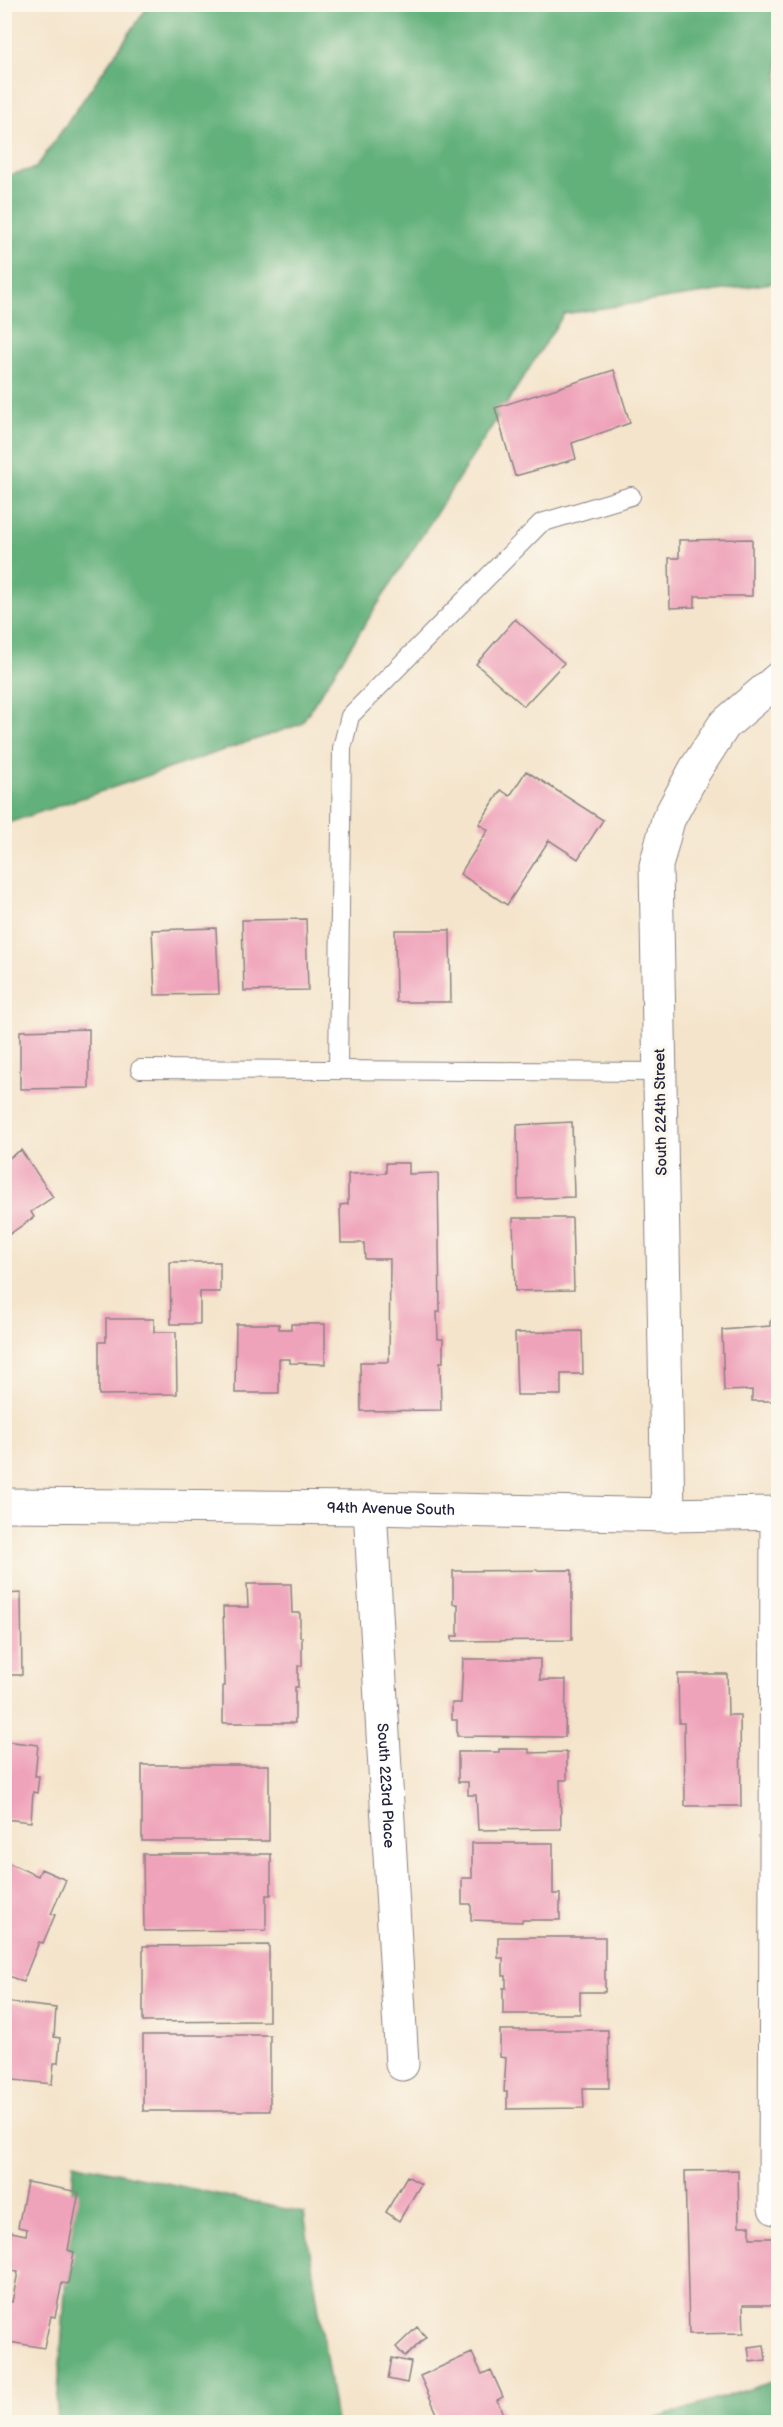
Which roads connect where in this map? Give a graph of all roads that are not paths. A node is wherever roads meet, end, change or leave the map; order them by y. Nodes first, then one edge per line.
1 (631, 496) dead end
2 (778, 679) edge
3 (140, 1069) dead end
4 (338, 1070) junction
5 (660, 1072) junction
6 (4, 1505) edge
7 (370, 1508) junction
8 (778, 1513) edge
9 (668, 1515) junction
10 (402, 2064) dead end
11 (775, 2208) dead end

1 - 4 lane
2 - 5 street, South 224th Street
3 - 4 lane
4 - 5 lane
5 - 9 street, South 224th Street
6 - 7 street, 94th Avenue South
7 - 9 street, 94th Avenue South
7 - 10 street, South 223rd Place
8 - 9 street, 94th Avenue South
8 - 11 street

